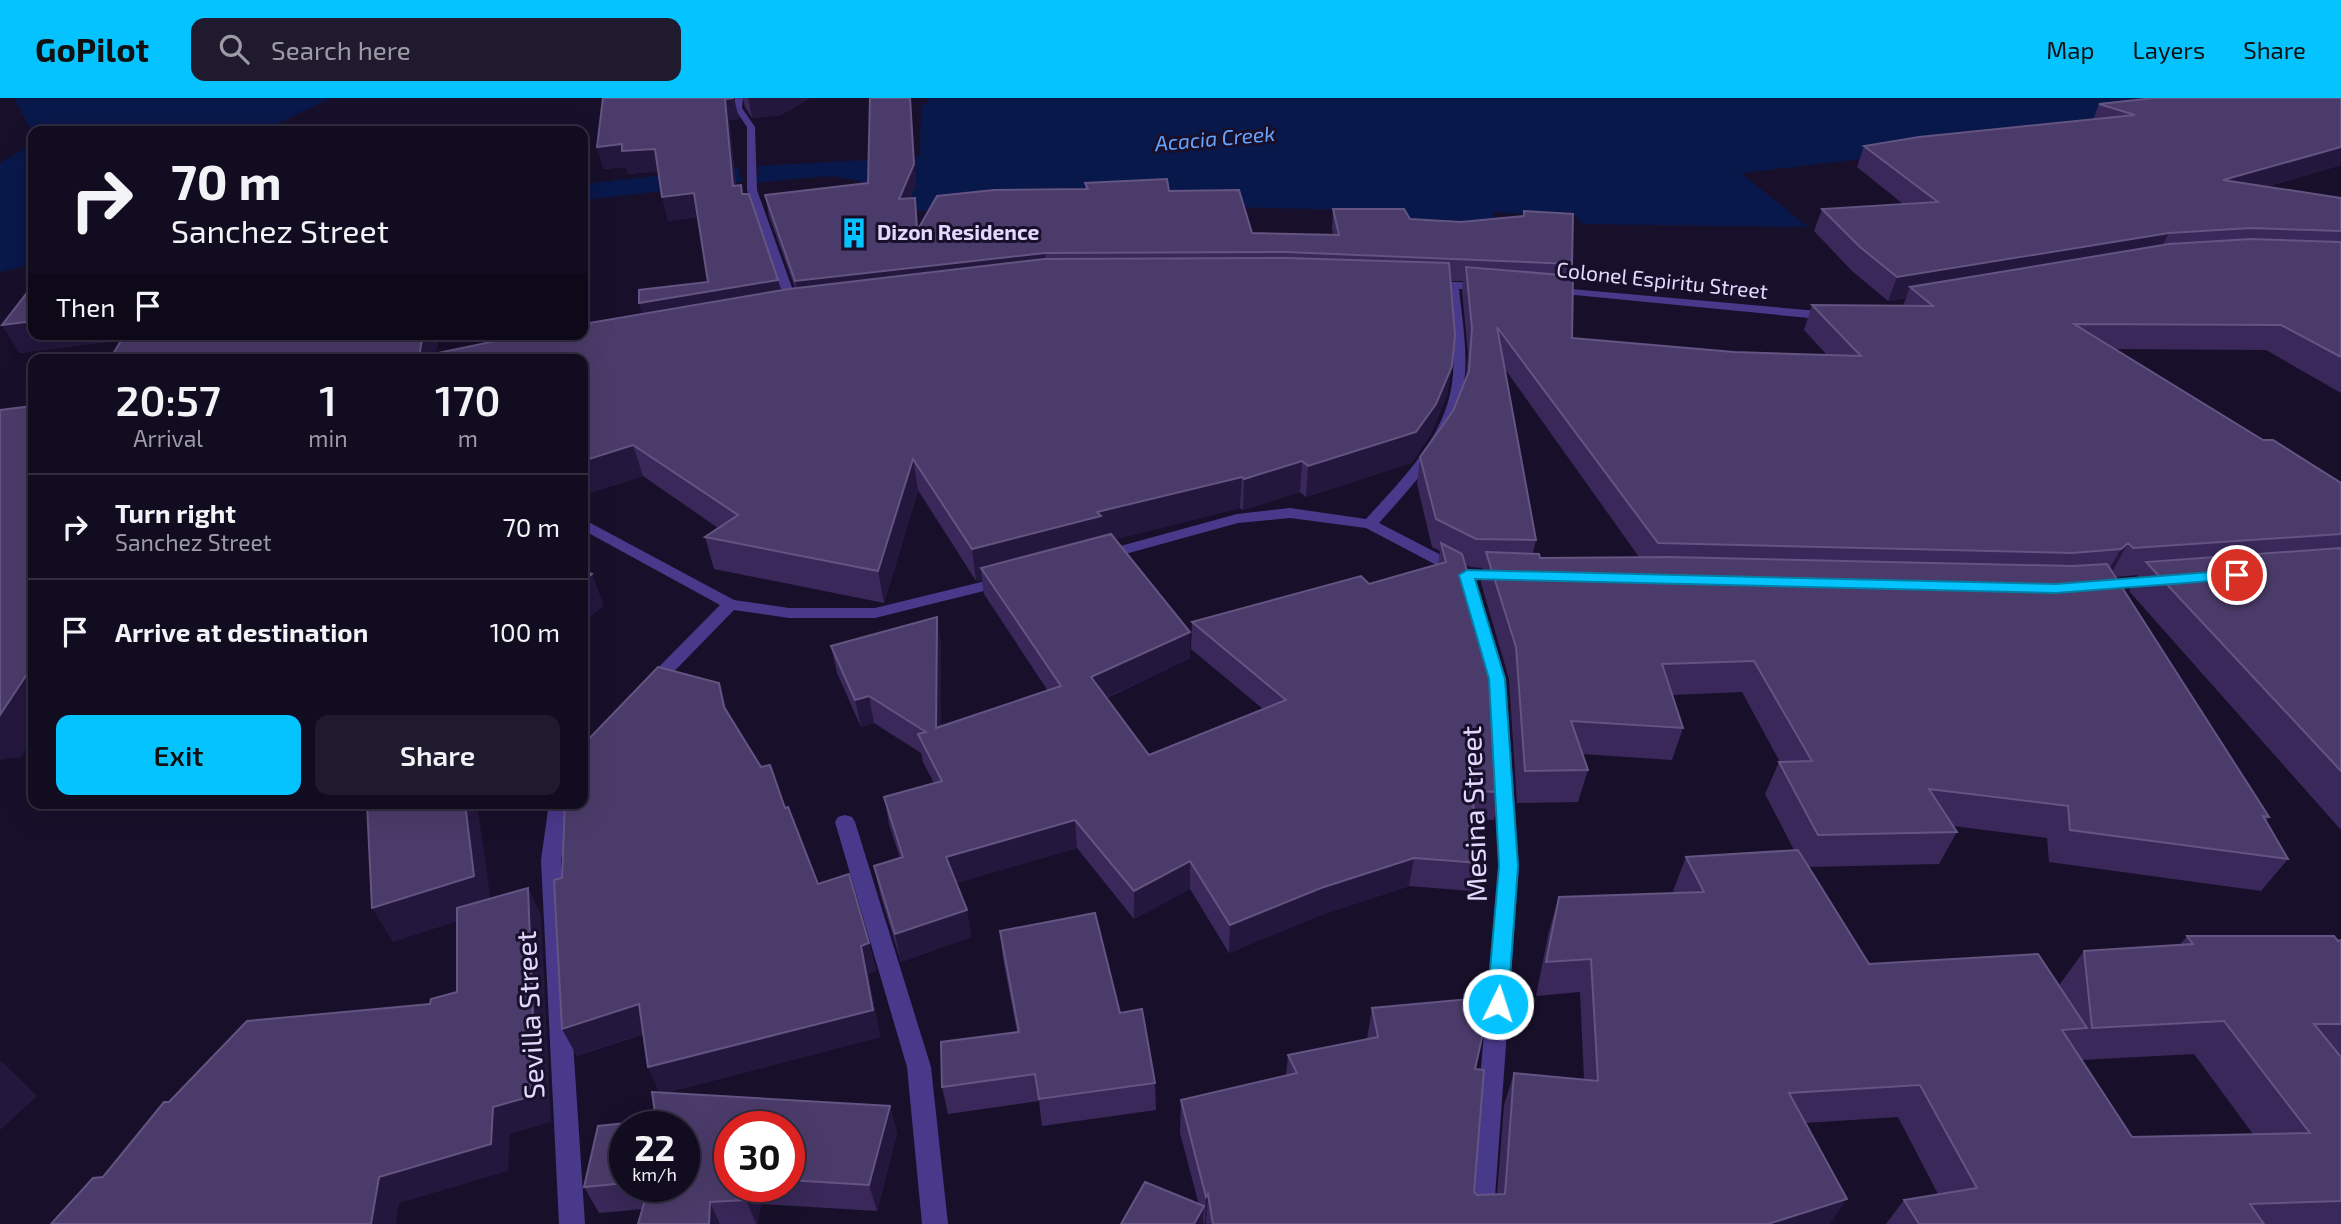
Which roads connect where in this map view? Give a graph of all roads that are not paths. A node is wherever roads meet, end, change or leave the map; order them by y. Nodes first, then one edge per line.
1 (739, 98) edge
2 (1414, 283) edge
3 (1452, 285) junction
4 (1494, 287) edge
5 (1535, 289) edge
6 (807, 309) edge
7 (794, 310) junction
8 (780, 313) edge
9 (1846, 315) edge
10 (1370, 524) junction
11 (588, 527) edge
12 (1082, 561) edge
13 (1467, 575) junction
14 (1521, 576) edge
15 (1017, 579) edge
16 (2178, 579) edge
17 (2083, 586) edge
18 (730, 604) junction
19 (638, 698) edge
20 (558, 809) edge
21 (845, 822) dead end
22 (572, 1224) edge
23 (935, 1224) edge
24 (1480, 1224) edge

1 - 7 street
2 - 3 street
3 - 4 street
3 - 10 street
5 - 9 street, Colonel Espiritu Street
6 - 7 street
7 - 8 street
10 - 12 street
10 - 13 street
11 - 18 street
13 - 14 street
13 - 24 street, Mesina Street
15 - 18 street
16 - 17 street
18 - 19 street
20 - 22 street, Sevilla Street
21 - 23 street

